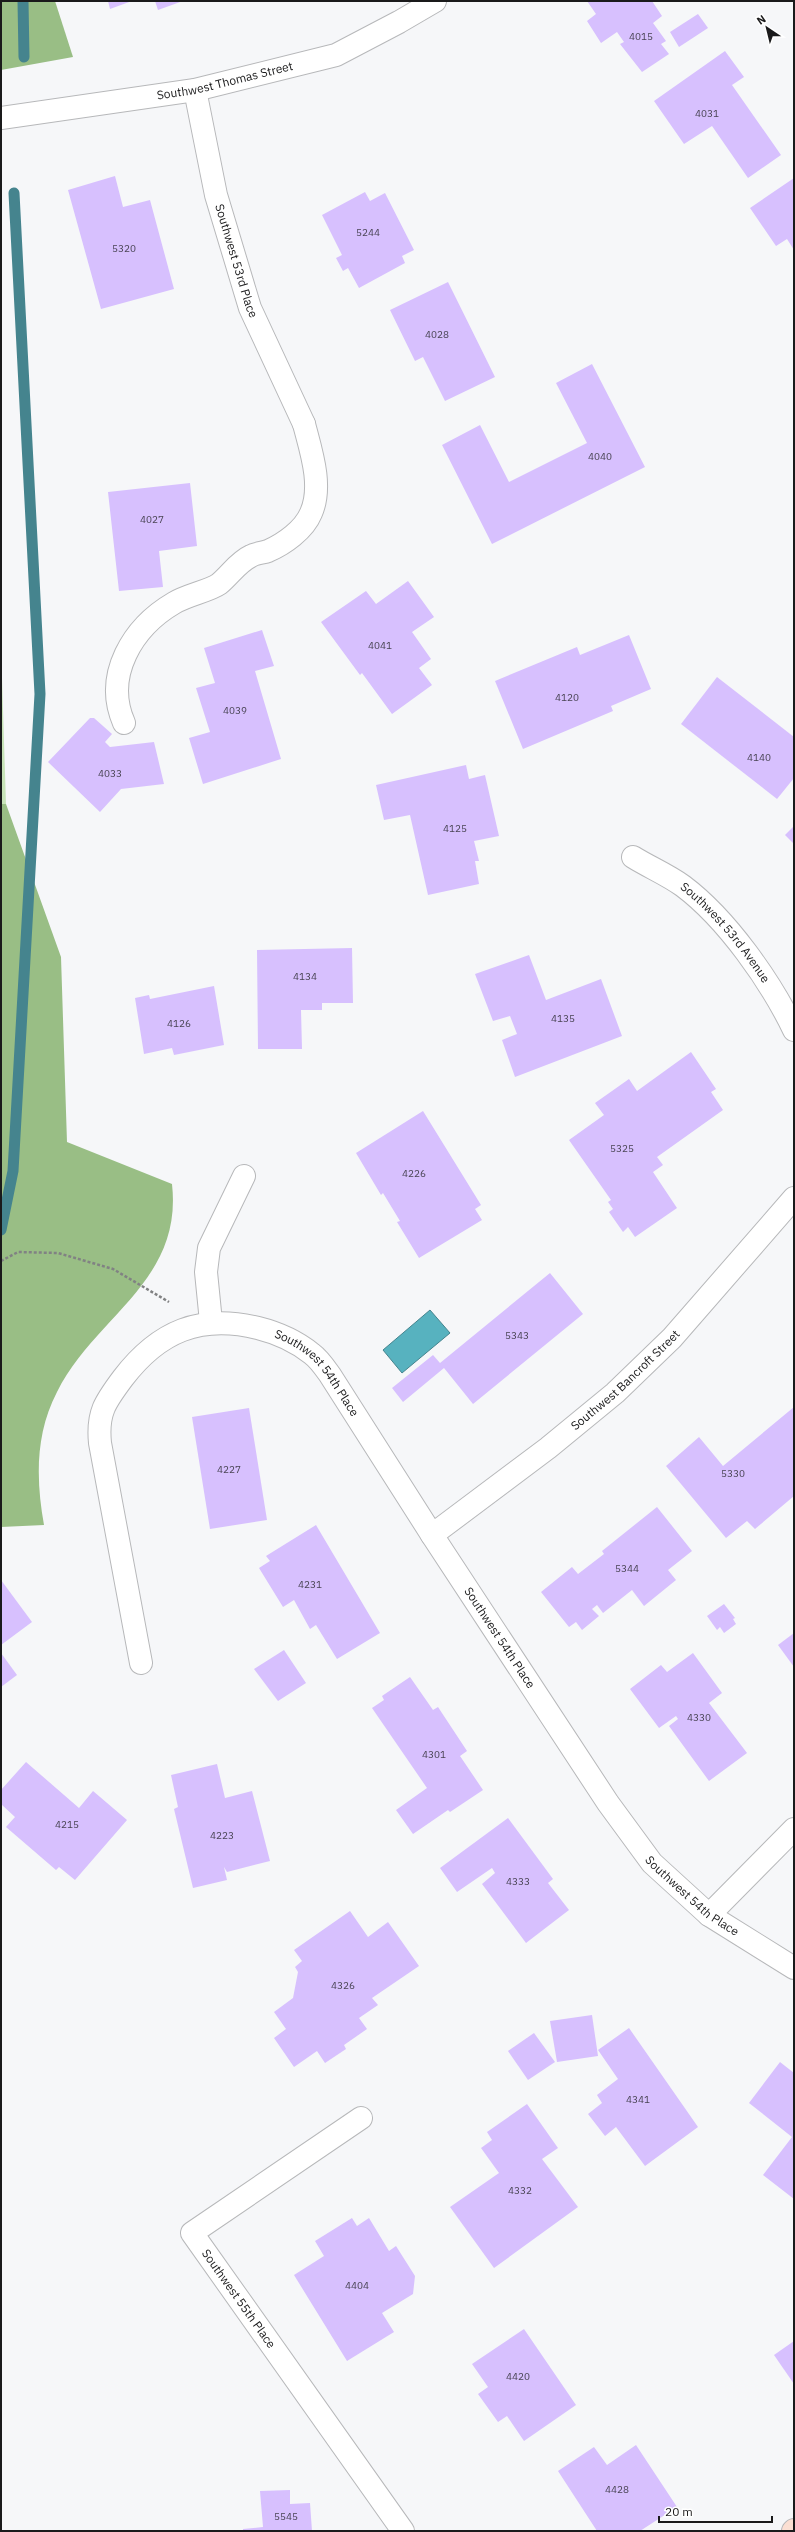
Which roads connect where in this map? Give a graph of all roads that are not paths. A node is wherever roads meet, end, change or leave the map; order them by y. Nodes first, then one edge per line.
1 (435, 1) edge
2 (196, 90) junction
3 (1, 118) edge
4 (124, 723) dead end
5 (633, 857) dead end
6 (794, 1030) edge
7 (244, 1176) dead end
8 (794, 1198) edge
9 (211, 1322) junction
10 (432, 1535) junction
11 (141, 1663) dead end
12 (794, 1829) edge
13 (709, 1915) junction
14 (794, 1968) edge
15 (360, 2118) dead end
16 (403, 2531) edge

1 - 2 street, Southwest Thomas Street
2 - 3 street, Southwest Thomas Street
2 - 4 street, Southwest 53rd Place
5 - 6 street, Southwest 53rd Avenue
7 - 9 street
8 - 10 street, Southwest Bancroft Street
9 - 10 street, Southwest 54th Place
9 - 11 street, Southwest 54th Place
10 - 13 street, Southwest 54th Place
12 - 13 street
13 - 14 street, Southwest 54th Place
15 - 16 street, Southwest 55th Place

